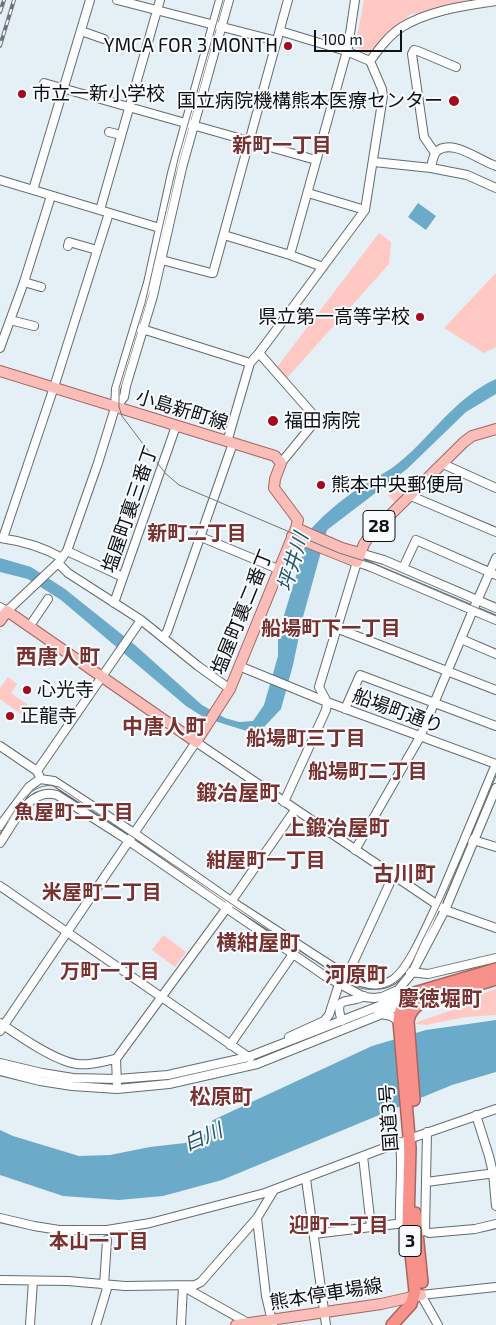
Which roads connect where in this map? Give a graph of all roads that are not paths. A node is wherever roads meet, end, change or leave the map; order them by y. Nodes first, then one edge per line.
1 (90, 0) edge
2 (117, 0) edge
3 (160, 0) edge
4 (220, 0) edge
5 (229, 0) edge
6 (288, 0) edge
7 (356, 0) edge
8 (496, 1) edge
9 (157, 10) junction
10 (218, 25) junction
11 (280, 30) junction
12 (81, 31) junction
13 (104, 39) dead end
14 (277, 41) junction
15 (346, 51) junction
16 (370, 61) junction
17 (456, 67) dead end
18 (44, 83) dead end
19 (64, 88) junction
20 (129, 107) junction
21 (190, 125) junction
22 (109, 132) dead end
23 (121, 135) junction
24 (249, 140) junction
25 (435, 154) junction
26 (316, 160) junction
27 (374, 162) junction
28 (496, 166) edge
29 (431, 168) junction
30 (0, 180) edge
31 (496, 188) edge
32 (33, 190) junction
33 (308, 193) junction
34 (51, 196) junction
35 (365, 210) junction
36 (104, 212) junction
37 (164, 229) junction
38 (224, 235) junction
39 (68, 246) dead end
40 (97, 250) junction
41 (290, 255) junction
42 (158, 259) junction
43 (323, 267) junction
44 (24, 282) junction
45 (41, 287) dead end
46 (0, 321) edge
47 (9, 322) junction
48 (34, 326) dead end
49 (139, 328) junction
50 (0, 348) edge
51 (259, 353) junction
52 (250, 363) junction
53 (0, 371) edge
54 (54, 387) junction
55 (115, 408) junction
56 (176, 426) junction
57 (496, 429) edge
58 (230, 443) junction
59 (282, 463) junction
60 (443, 464) junction
61 (496, 488) edge
62 (411, 496) junction
63 (294, 532) junction
64 (496, 532) edge
65 (201, 537) junction
66 (2, 538) edge
67 (62, 557) junction
68 (358, 558) junction
69 (496, 558) edge
70 (403, 568) junction
71 (278, 569) junction
72 (493, 573) edge
73 (123, 577) junction
74 (48, 599) dead end
75 (478, 599) junction
76 (114, 603) junction
77 (496, 608) edge
78 (3, 609) edge
79 (472, 610) junction
80 (141, 620) junction
81 (496, 620) edge
82 (0, 621) edge
83 (29, 627) junction
84 (336, 628) junction
85 (163, 637) junction
86 (461, 639) junction
87 (496, 654) edge
88 (239, 666) junction
89 (448, 670) junction
90 (102, 677) junction
91 (230, 689) junction
92 (496, 690) edge
93 (327, 702) junction
94 (434, 703) junction
95 (345, 709) junction
96 (496, 726) edge
97 (420, 737) junction
98 (196, 742) junction
99 (0, 746) edge
100 (496, 764) edge
101 (39, 775) junction
102 (496, 788) edge
103 (284, 802) junction
104 (295, 810) junction
105 (0, 826) edge
106 (134, 833) junction
107 (466, 837) junction
108 (474, 840) junction
109 (129, 841) junction
110 (0, 843) edge
111 (496, 847) edge
112 (355, 850) junction
113 (393, 876) junction
114 (0, 886) edge
115 (231, 901) junction
116 (437, 906) junction
117 (226, 909) junction
118 (445, 910) junction
119 (495, 926) edge
120 (66, 933) junction
121 (293, 954) junction
122 (496, 958) edge
123 (404, 969) junction
124 (496, 969) edge
125 (412, 973) junction
126 (346, 976) junction
127 (496, 979) edge
128 (339, 984) junction
129 (363, 984) junction
130 (411, 994) junction
131 (162, 997) junction
132 (364, 997) junction
133 (370, 1013) junction
134 (402, 1014) junction
135 (342, 1021) junction
136 (1, 1027) edge
137 (230, 1045) junction
138 (264, 1051) junction
139 (248, 1057) junction
140 (116, 1059) junction
141 (0, 1063) edge
142 (257, 1064) junction
143 (0, 1071) edge
144 (117, 1079) junction
145 (117, 1088) junction
146 (496, 1109) edge
147 (476, 1115) junction
148 (413, 1134) junction
149 (363, 1156) junction
150 (494, 1173) edge
151 (306, 1179) junction
152 (426, 1182) junction
153 (274, 1190) junction
154 (496, 1206) edge
155 (0, 1218) edge
156 (257, 1218) junction
157 (404, 1223) junction
158 (496, 1224) edge
159 (372, 1227) junction
160 (421, 1232) junction
161 (314, 1234) junction
162 (107, 1240) dead end
163 (0, 1280) edge
164 (33, 1281) junction
165 (106, 1285) junction
166 (183, 1286) junction
167 (496, 1287) edge
168 (417, 1296) junction
169 (325, 1312) junction
170 (272, 1322) edge
171 (248, 1323) junction
172 (30, 1325) edge
173 (96, 1325) edge
174 (181, 1325) edge
175 (236, 1325) edge
176 (326, 1325) edge
177 (392, 1325) edge
178 (402, 1325) edge
179 (438, 1325) edge

1 - 12 street
2 - 9 street
3 - 9 street
4 - 10 street
5 - 10 street
6 - 11 street
7 - 15 street
8 - 16 street
9 - 10 street
9 - 20 street
10 - 14 street
10 - 21 street
11 - 14 street
11 - 15 street
12 - 13 street
12 - 19 street
14 - 24 street
15 - 16 street
15 - 26 street
16 - 27 street
17 - 25 street
18 - 19 street
19 - 20 street
19 - 32 street
20 - 21 street
20 - 23 street
21 - 24 street
21 - 37 street
22 - 23 street
23 - 36 street
24 - 26 street
24 - 38 street
25 - 28 street
25 - 29 street
26 - 33 street
27 - 29 street
27 - 35 street
29 - 31 street
30 - 32 street
32 - 34 street
33 - 35 street
33 - 41 street
34 - 36 street
34 - 44 street
35 - 43 street
36 - 37 street
36 - 40 street
37 - 42 street
38 - 41 street
38 - 42 street
39 - 40 street
40 - 54 street
41 - 43 street
42 - 49 street
43 - 51 street
44 - 45 street
44 - 47 street
46 - 47 street
47 - 48 street
47 - 50 street
49 - 52 street
49 - 55 street
51 - 52 street
51 - 59 street
52 - 58 street
53 - 54 main road, 小島新町線
54 - 55 main road, 小島新町線
54 - 66 street
55 - 56 main road, 小島新町線
55 - 67 street
56 - 58 main road, 小島新町線
56 - 73 street, 塩屋町裏三番丁
57 - 60 main road, 28
58 - 59 main road, 小島新町線
58 - 65 street
59 - 63 main road
60 - 61 street
60 - 62 main road, 28
62 - 64 street
62 - 68 main road, 28
63 - 68 main road, 28
63 - 71 main road, 塩屋町裏二番丁
65 - 71 street
65 - 85 street
66 - 67 street
67 - 73 street
67 - 76 street
67 - 78 street
68 - 70 street
68 - 79 street
68 - 84 street
69 - 72 street
70 - 72 street
70 - 75 street
71 - 88 main road, 塩屋町裏二番丁
72 - 75 street
73 - 76 street, 塩屋町裏三番丁
74 - 83 street
75 - 77 street
75 - 79 street
76 - 80 street
78 - 82 main road
78 - 83 main road
79 - 81 street
79 - 86 street
80 - 85 street
80 - 90 street
83 - 90 main road
84 - 89 street
84 - 93 street
85 - 91 street
86 - 87 street
86 - 89 street
88 - 91 main road, 塩屋町裏二番丁
88 - 93 street, 船場町通り
89 - 92 street
89 - 94 street
90 - 98 main road
90 - 101 street
91 - 98 main road, 塩屋町裏二番丁
93 - 95 street, 船場町通り
93 - 103 street
94 - 95 street
94 - 96 street
94 - 97 street
95 - 97 street, 船場町通り
97 - 100 street, 船場町通り
97 - 112 street
98 - 103 street
98 - 106 street
99 - 101 street
100 - 107 street
101 - 105 street
101 - 106 street
102 - 108 street
103 - 104 street
104 - 112 street
104 - 115 street
106 - 109 street
106 - 115 street
107 - 108 street
107 - 116 street
108 - 111 street
108 - 118 street
109 - 110 street
109 - 117 street
109 - 120 street
112 - 113 street
113 - 116 street
113 - 126 street
114 - 120 street
115 - 117 street
115 - 126 street
116 - 118 street
116 - 123 street
117 - 121 street
117 - 131 street
118 - 119 street
118 - 125 street
120 - 131 street
120 - 136 street
121 - 128 street
121 - 137 street
122 - 125 street
123 - 125 street
123 - 129 street
124 - 130 highway
125 - 132 street
126 - 128 street
126 - 129 street
127 - 134 highway
128 - 132 street
128 - 138 street
129 - 132 street
130 - 133 street
130 - 134 highway
131 - 137 street
131 - 140 street
132 - 135 street
133 - 134 street
133 - 134 street
133 - 135 street
133 - 142 street
134 - 148 highway, 国道3号 / 3
135 - 138 street
136 - 140 street
137 - 139 street
138 - 139 street
139 - 142 street
139 - 144 street
140 - 144 street
141 - 144 street
142 - 145 street
143 - 145 street
144 - 145 street
146 - 147 street
147 - 148 street
147 - 150 street
148 - 149 street
148 - 152 street
148 - 157 highway, 国道3号 / 3
148 - 160 highway, 国道3号 / 3
149 - 151 street
149 - 159 street
150 - 152 street
150 - 154 street
151 - 153 street
151 - 161 street
152 - 160 street
153 - 155 street
153 - 156 street
156 - 166 street
156 - 170 street
157 - 159 street
157 - 168 highway, 国道3号 / 3
158 - 160 street
159 - 161 street
160 - 168 highway, 国道3号 / 3
161 - 169 street
162 - 165 street
163 - 164 street
164 - 165 street
164 - 172 street
165 - 166 street
165 - 173 street
166 - 171 street
166 - 174 street
167 - 168 street
168 - 169 main road, 熊本停車場線
168 - 177 highway
168 - 178 highway, 国道3号 / 3
168 - 179 street
169 - 170 main road, 熊本停車場線
169 - 176 street
170 - 171 main road, 熊本停車場線
171 - 175 main road, 熊本停車場線

